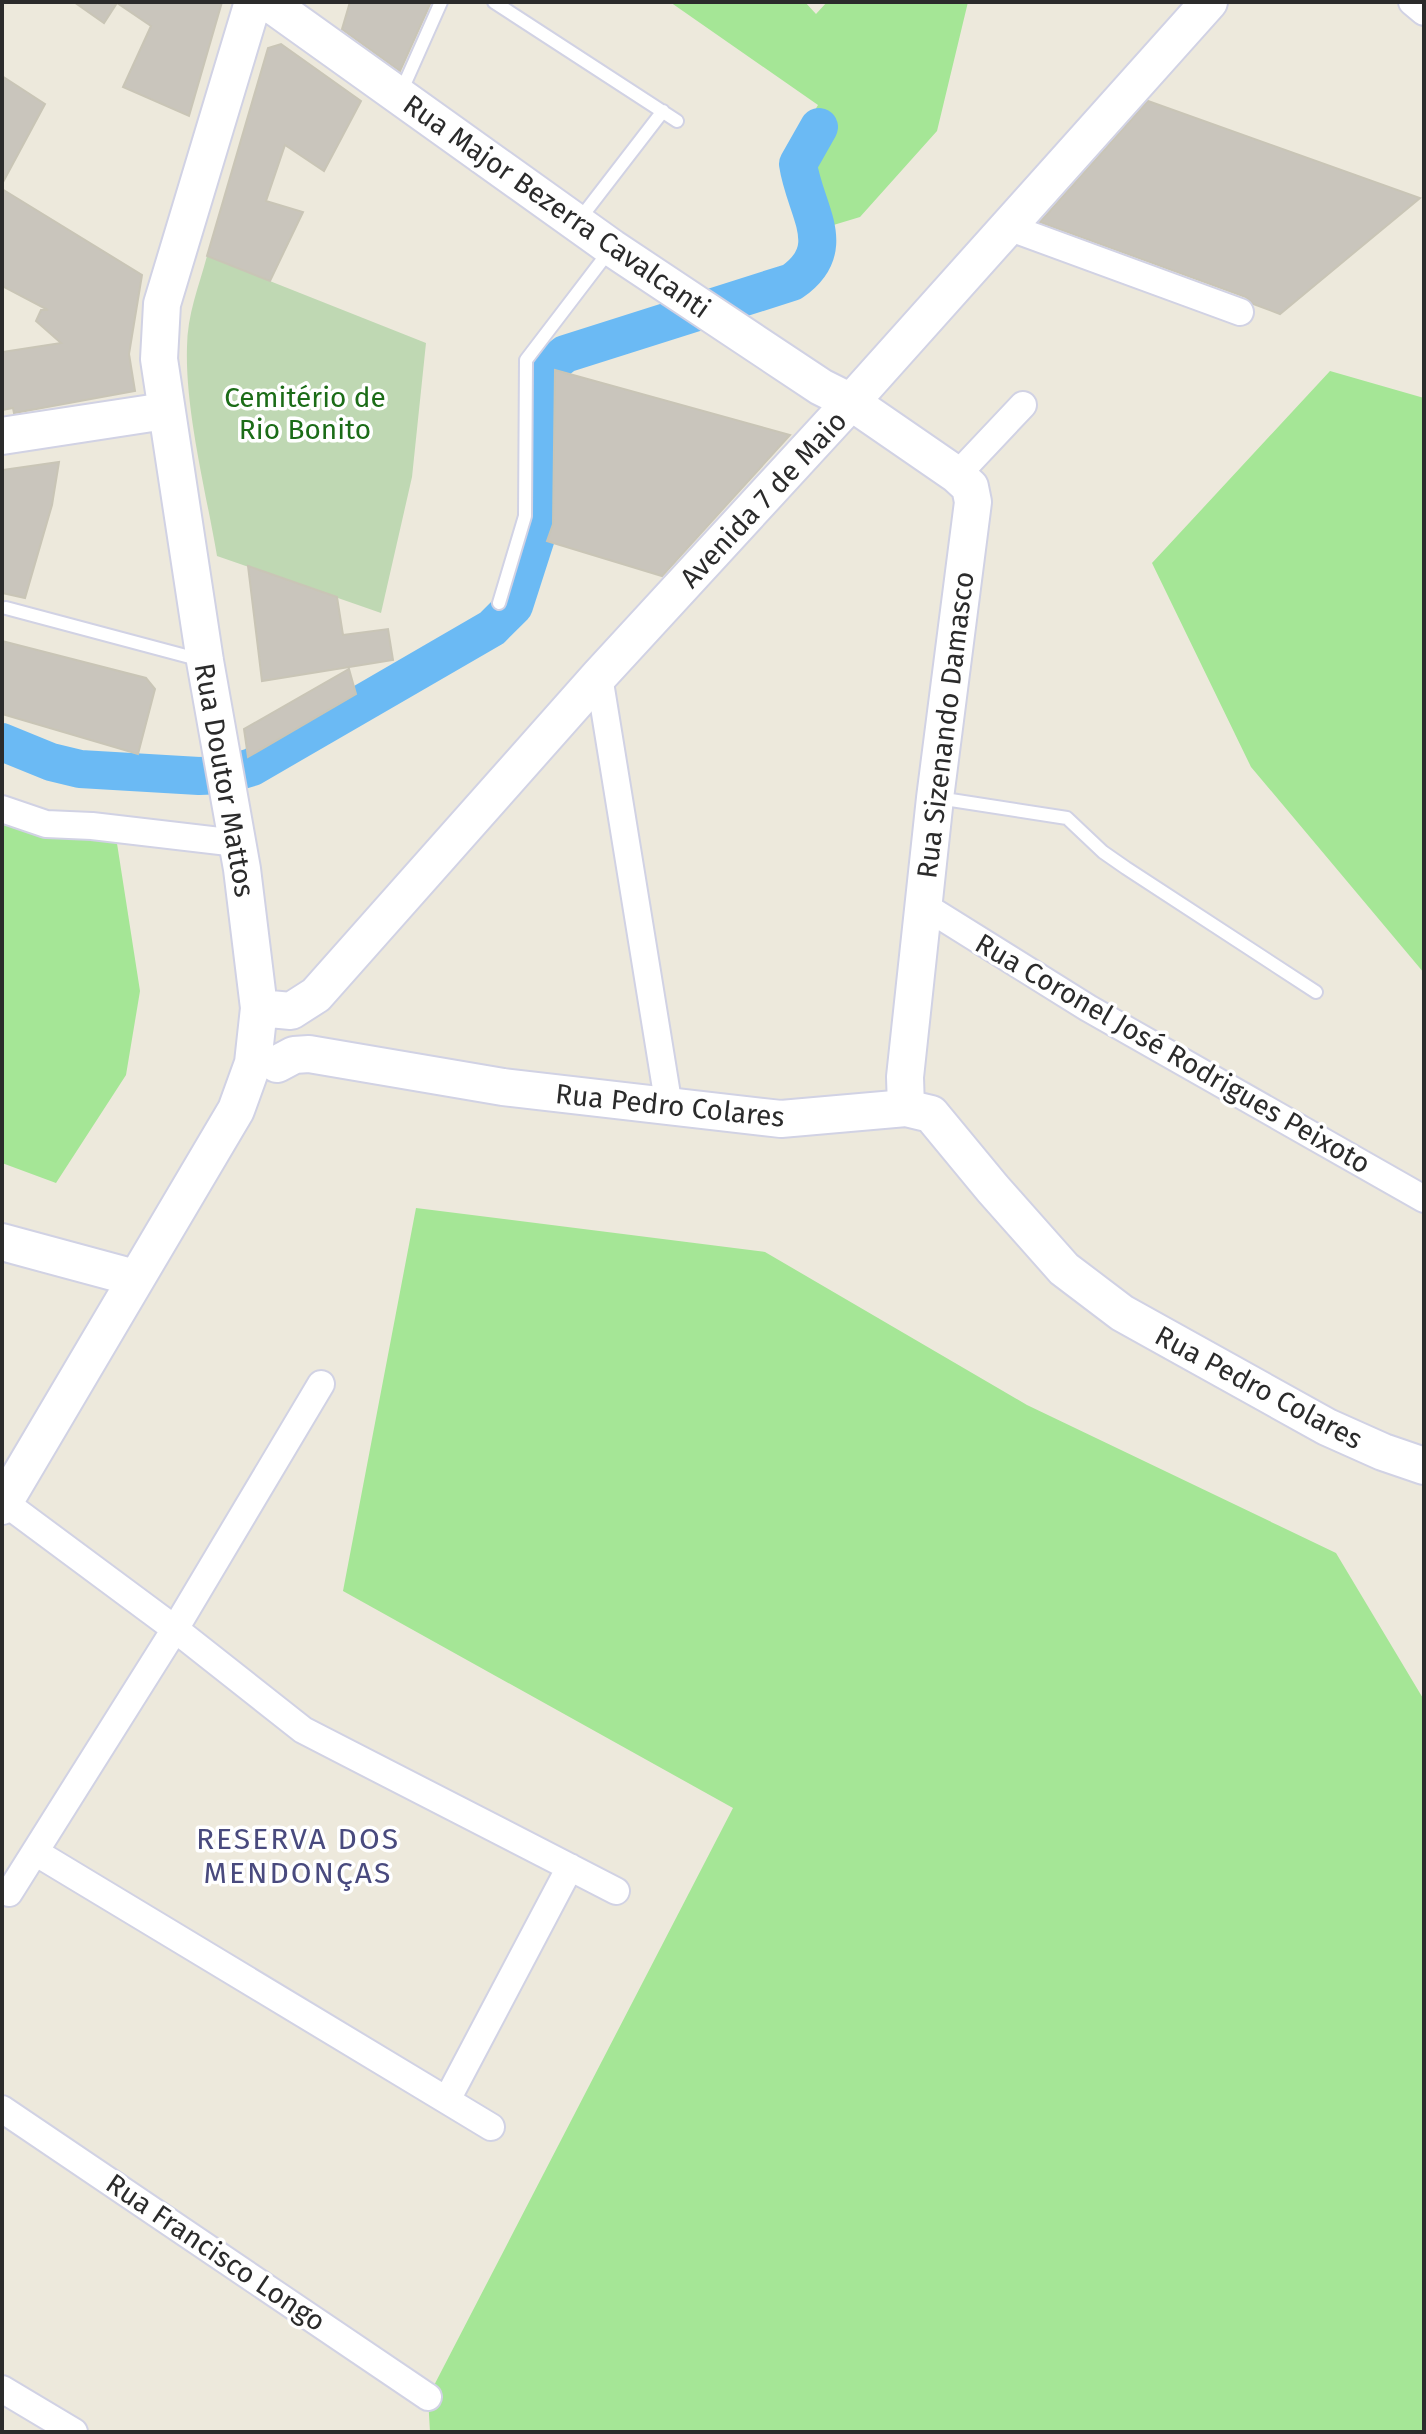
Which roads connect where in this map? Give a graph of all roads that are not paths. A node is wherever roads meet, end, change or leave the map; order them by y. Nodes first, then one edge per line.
1 (253, 2) edge
2 (268, 2) edge
3 (441, 2) edge
4 (494, 2) edge
5 (1209, 2) edge
6 (1412, 2) edge
7 (1424, 12) edge
8 (399, 95) junction
9 (663, 111) junction
10 (677, 121) dead end
11 (577, 222) junction
12 (1008, 227) junction
13 (612, 248) junction
14 (1240, 312) dead end
15 (851, 402) junction
16 (1023, 405) dead end
17 (165, 411) junction
18 (2, 436) edge
19 (957, 475) junction
20 (499, 603) dead end
21 (6, 608) dead end
22 (205, 661) junction
23 (599, 676) junction
24 (935, 798) junction
25 (2, 809) edge
26 (237, 843) junction
27 (923, 905) junction
28 (1316, 992) dead end
29 (316, 995) junction
30 (259, 1008) junction
31 (277, 1064) junction
32 (669, 1107) junction
33 (906, 1108) junction
34 (236, 1110) junction
35 (1424, 1199) edge
36 (2, 1242) edge
37 (135, 1278) junction
38 (321, 1384) dead end
39 (1424, 1466) edge
40 (3, 1504) edge
41 (175, 1629) junction
42 (35, 1852) junction
43 (570, 1867) junction
44 (616, 1891) dead end
45 (9, 1893) dead end
46 (448, 2098) junction
47 (2, 2109) edge
48 (491, 2127) dead end
49 (2, 2389) edge
50 (428, 2397) dead end
51 (74, 2432) edge

1 - 17 main road, Rua Doutor Mattos
2 - 8 main road, Rua Major Bezerra Cavalcanti
3 - 8 lane
4 - 9 lane
5 - 12 main road, Avenida 7 de Maio
6 - 7 street
8 - 11 main road, Rua Major Bezerra Cavalcanti
9 - 10 lane
9 - 11 lane
11 - 13 main road, Rua Major Bezerra Cavalcanti
12 - 14 street
12 - 15 main road, Avenida 7 de Maio
13 - 15 main road, Rua Major Bezerra Cavalcanti
13 - 20 lane
15 - 19 main road
15 - 23 main road, Avenida 7 de Maio
16 - 19 street
17 - 18 main road
17 - 22 main road, Rua Doutor Mattos
19 - 24 main road, Rua Sizenando Damasco
21 - 22 lane
22 - 26 main road, Rua Doutor Mattos
23 - 29 main road, Avenida 7 de Maio
23 - 32 street
24 - 27 main road, Rua Sizenando Damasco
24 - 28 lane
25 - 26 street
26 - 30 main road, Rua Doutor Mattos
27 - 33 main road, Rua Sizenando Damasco
27 - 35 street, Rua Coronel José Rodrigues Peixoto
29 - 30 main road, Avenida 7 de Maio
29 - 31 main road, Avenida 7 de Maio
30 - 34 main road, Rua Doutor Mattos
31 - 32 main road, Rua Pedro Colares
31 - 34 main road, Avenida 7 de Maio
32 - 33 main road, Rua Pedro Colares
33 - 39 main road, Rua Pedro Colares
34 - 37 main road, Rua Doutor Mattos
36 - 37 main road
37 - 40 main road, Rua Doutor Mattos
38 - 41 street
40 - 41 street
41 - 42 street
41 - 43 street
42 - 45 street
42 - 46 street
43 - 44 street
43 - 46 street
46 - 48 street
47 - 50 street, Rua Francisco Longo
49 - 51 street

